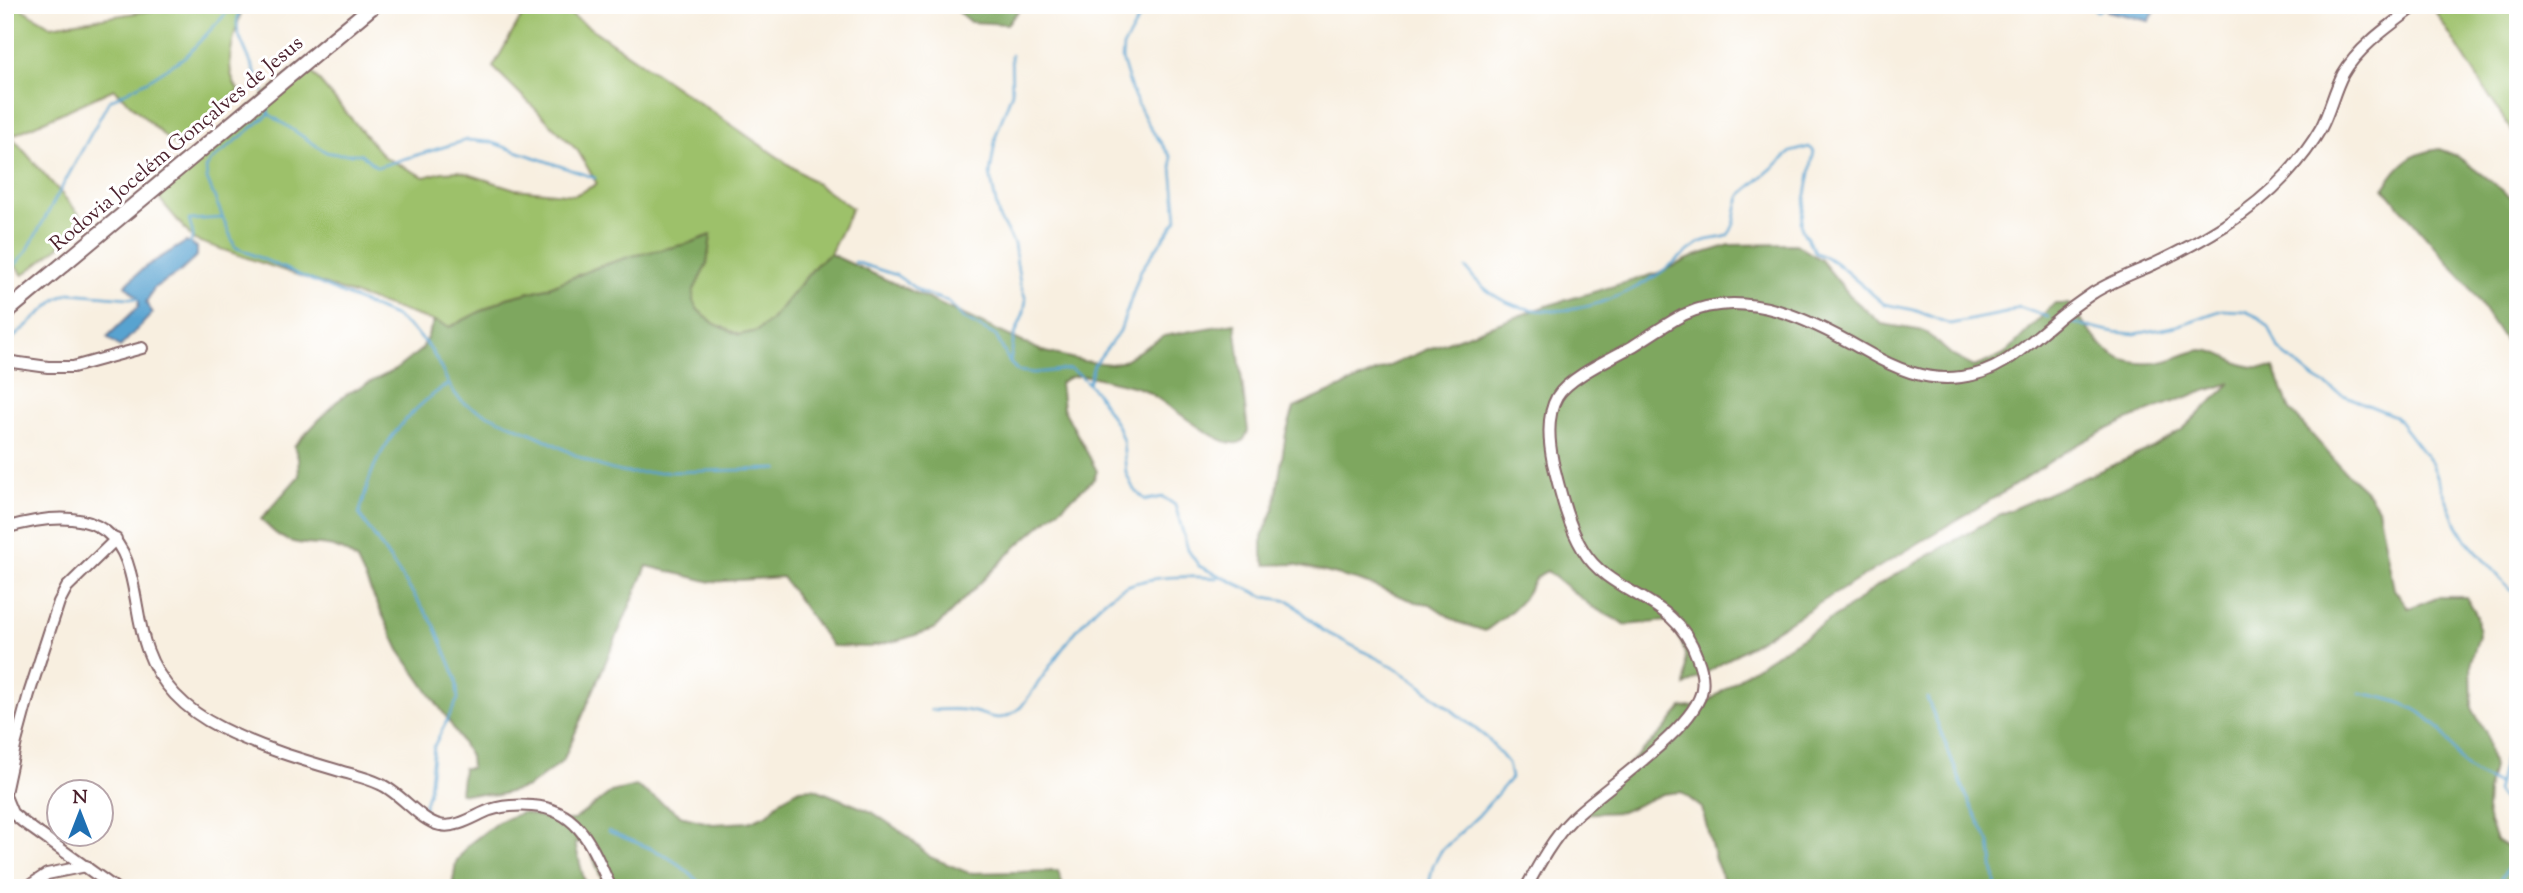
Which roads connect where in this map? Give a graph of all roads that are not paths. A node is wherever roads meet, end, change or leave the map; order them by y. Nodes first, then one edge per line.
1 (374, 5) edge
2 (2417, 5) edge
3 (5, 313) edge
4 (142, 348) dead end
5 (5, 361) edge
6 (5, 528) edge
7 (116, 539) junction
8 (5, 794) edge
9 (86, 866) junction
10 (26, 888) edge
11 (115, 888) edge
12 (611, 888) edge
13 (1526, 888) edge

1 - 3 main road, Rodovia Jocelém Gonçalves de Jesus
2 - 13 street
4 - 5 street
6 - 7 street
7 - 8 street
7 - 12 street
8 - 9 street
9 - 10 street
9 - 11 street

